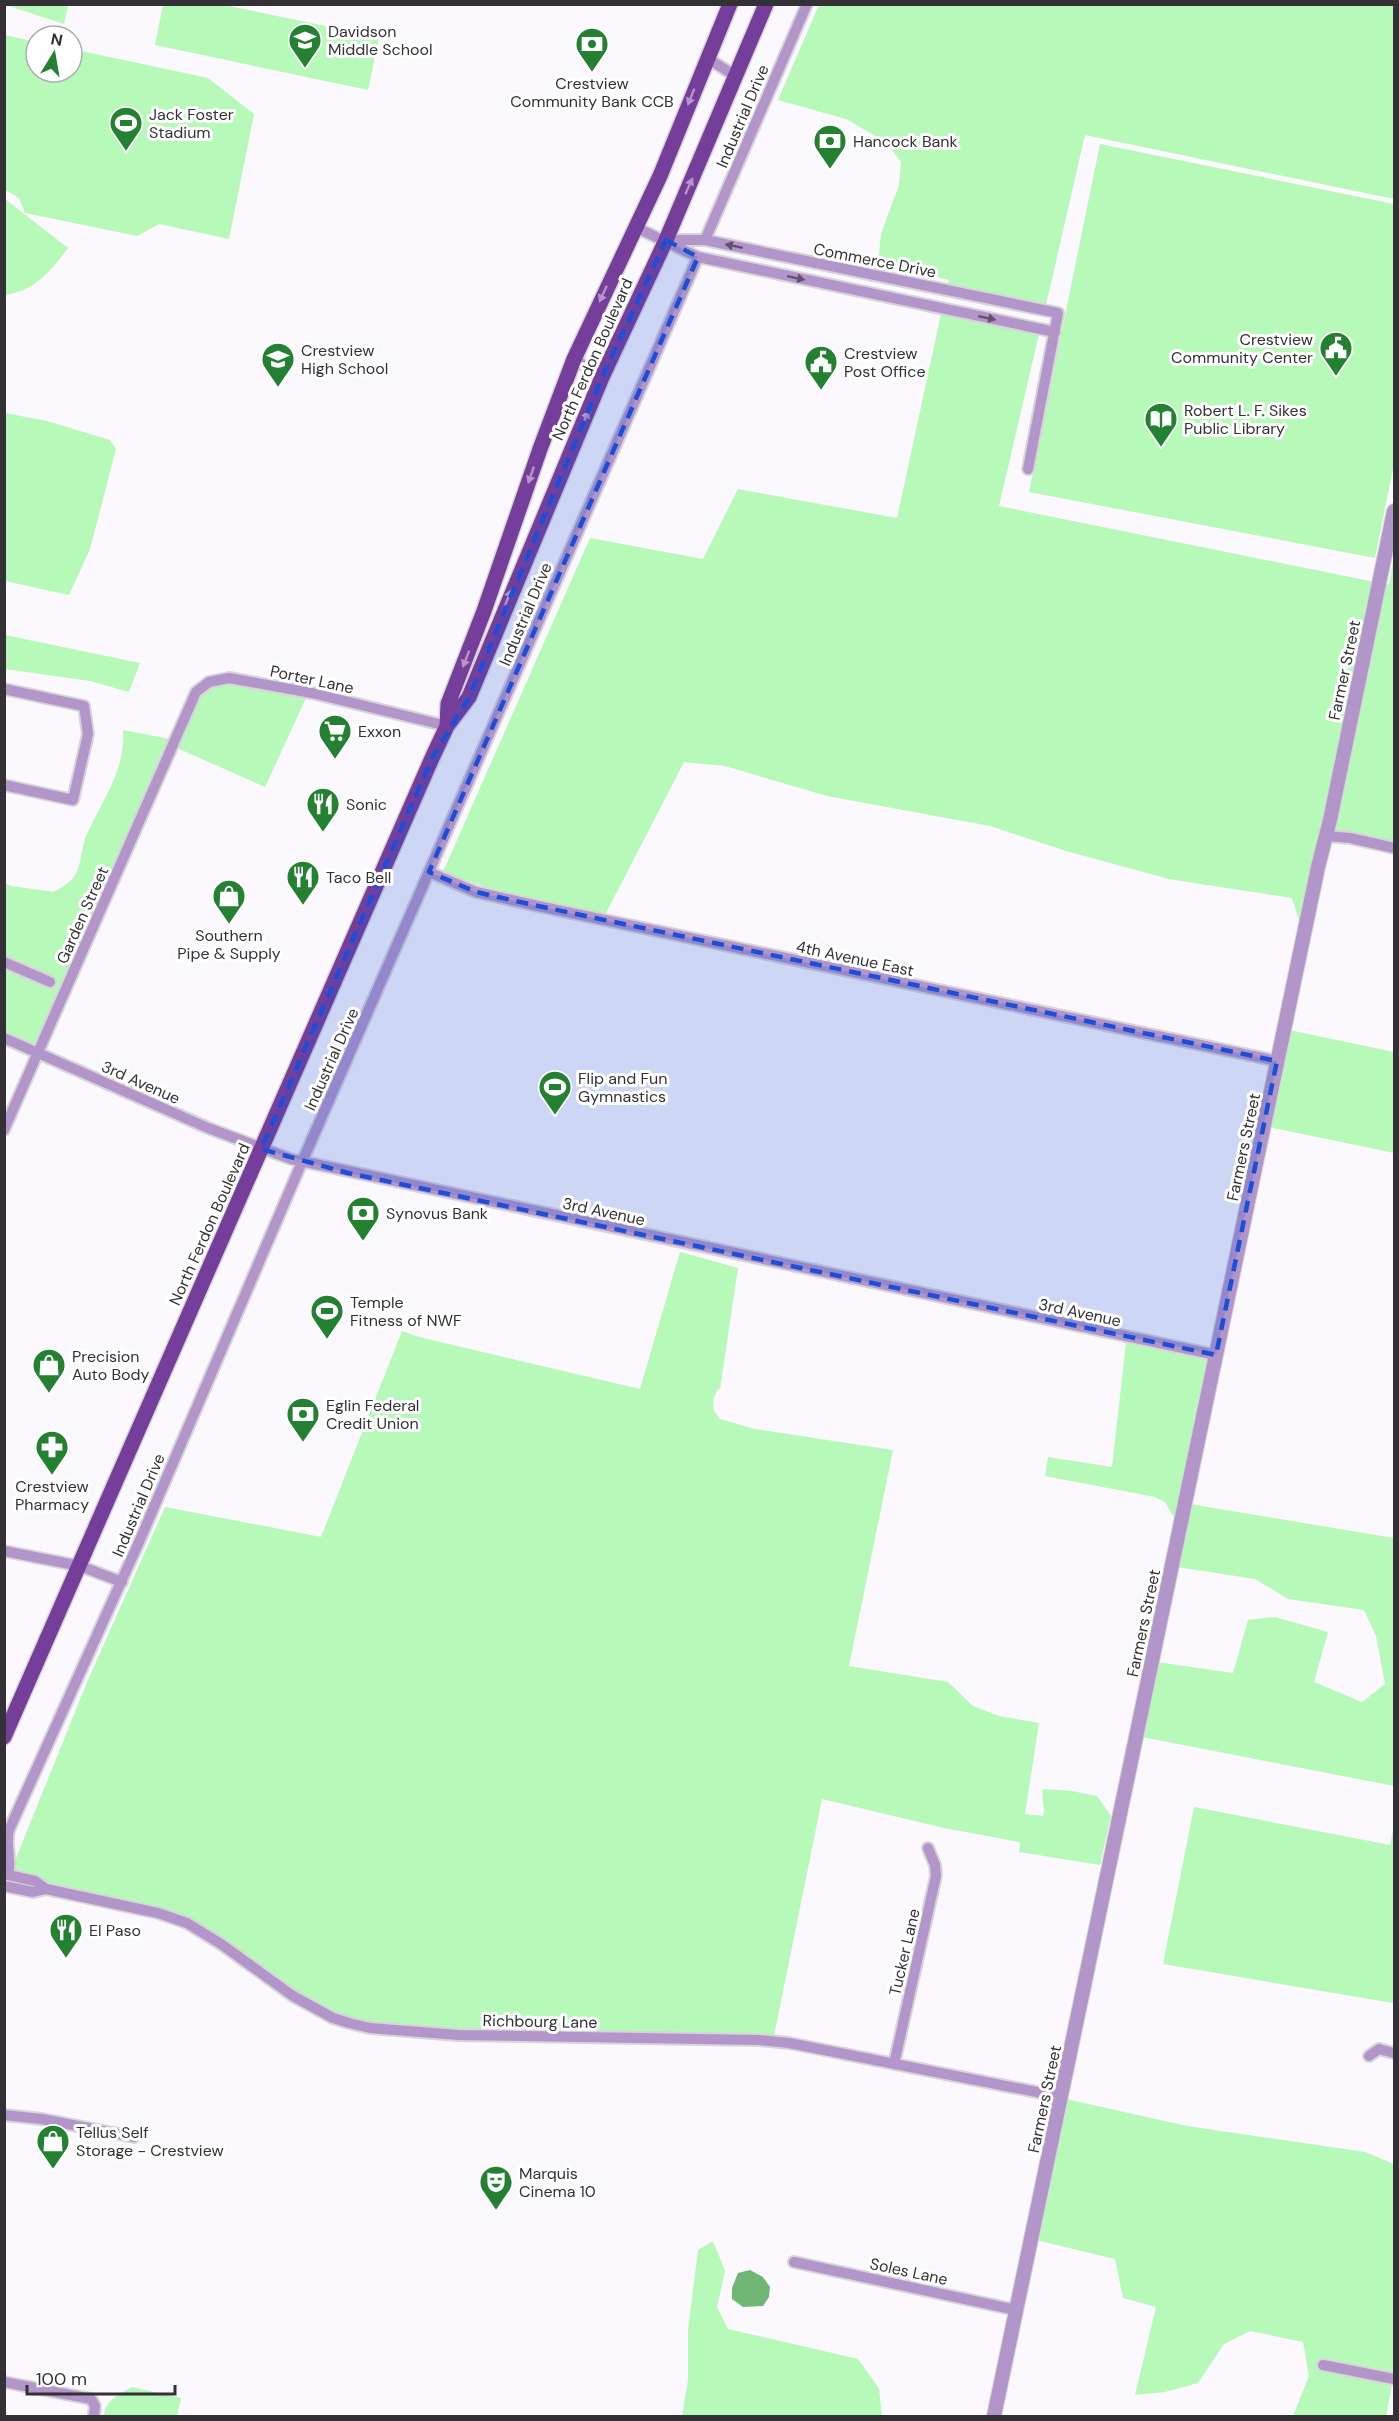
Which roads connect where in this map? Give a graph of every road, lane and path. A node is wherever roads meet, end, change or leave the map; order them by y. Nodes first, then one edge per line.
1 (730, 4) edge
2 (766, 4) edge
3 (807, 4) edge
4 (707, 58) junction
5 (737, 77) junction
6 (635, 227) junction
7 (666, 240) junction
8 (705, 240) junction
9 (778, 256) junction
10 (698, 257) junction
11 (774, 273) junction
12 (923, 285) junction
13 (920, 304) junction
14 (1055, 332) junction
15 (574, 359) junction
16 (603, 377) junction
17 (1028, 470) dead end
18 (1395, 511) edge
19 (4, 689) edge
20 (187, 713) joint
21 (447, 726) junction
22 (4, 785) edge
23 (1326, 836) junction
24 (1395, 848) edge
25 (429, 872) junction
26 (4, 962) edge
27 (50, 982) dead end
28 (4, 1038) edge
29 (38, 1053) junction
30 (1277, 1061) junction
31 (4, 1130) edge
32 (261, 1149) junction
33 (302, 1162) junction
34 (1216, 1355) junction
35 (4, 1551) edge
36 (80, 1566) junction
37 (122, 1582) junction
38 (5, 1734) edge
39 (928, 1848) dead end
40 (6, 1874) edge
41 (4, 1886) edge
42 (46, 1889) junction
43 (1395, 2053) edge
44 (1369, 2056) dead end
45 (894, 2064) junction
46 (1062, 2097) junction
47 (4, 2115) edge
48 (134, 2137) dead end
49 (794, 2262) dead end
50 (1017, 2310) junction
51 (1323, 2365) dead end
52 (1395, 2379) edge
53 (4, 2382) edge
54 (94, 2416) edge
55 (994, 2416) edge

1 - 4 main road, North Ferdon Boulevard
2 - 5 main road, North Ferdon Boulevard
3 - 8 street, Industrial Drive
4 - 5 street
4 -> 6 main road, North Ferdon Boulevard
7 -> 5 main road, North Ferdon Boulevard
6 - 7 street, Commerce Drive
6 -> 15 main road, North Ferdon Boulevard
7 - 8 street, Commerce Drive
7 - 10 street, Commerce Drive
7 - 16 main road, North Ferdon Boulevard
9 -> 8 street, Commerce Drive
9 - 11 street
9 - 12 street, Commerce Drive
10 - 11 street, Commerce Drive
10 - 25 street, Industrial Drive
11 -> 13 street, Commerce Drive
12 - 13 street
12 - 14 street, Commerce Drive
13 -> 14 street, Commerce Drive
14 - 17 street, Commerce Drive
15 - 16 street
15 -> 21 main road, North Ferdon Boulevard
21 -> 16 main road, North Ferdon Boulevard
18 - 23 street, Farmer Street
19 - 22 street
20 - 21 street, Porter Lane
20 - 29 street, Garden Street
21 - 32 main road, North Ferdon Boulevard
23 - 24 street
23 - 30 street, Farmers Street
25 - 30 street, 4th Avenue East
25 - 33 street, Industrial Drive
26 - 27 street
28 - 29 street, 3rd Avenue
29 - 31 street, Garden Street
29 - 32 street, 3rd Avenue
30 - 34 street, Farmers Street
32 - 33 street, 3rd Avenue
32 - 36 main road, North Ferdon Boulevard
33 - 34 street, 3rd Avenue
33 - 37 street, Industrial Drive
34 - 46 street, Farmers Street
35 - 36 street
36 - 37 street
36 - 38 main road, North Ferdon Boulevard
37 - 40 street, Industrial Drive
39 - 45 street, Tucker Lane
40 - 42 street, Richbourg Lane
41 - 42 street, Richbourg Lane
42 - 45 street, Richbourg Lane
43 - 44 street
45 - 46 street, Richbourg Lane
46 - 50 street, Farmers Street
47 - 48 street
49 - 50 street, Soles Lane
50 - 55 street, Farmers Street
51 - 52 street
53 - 54 street

